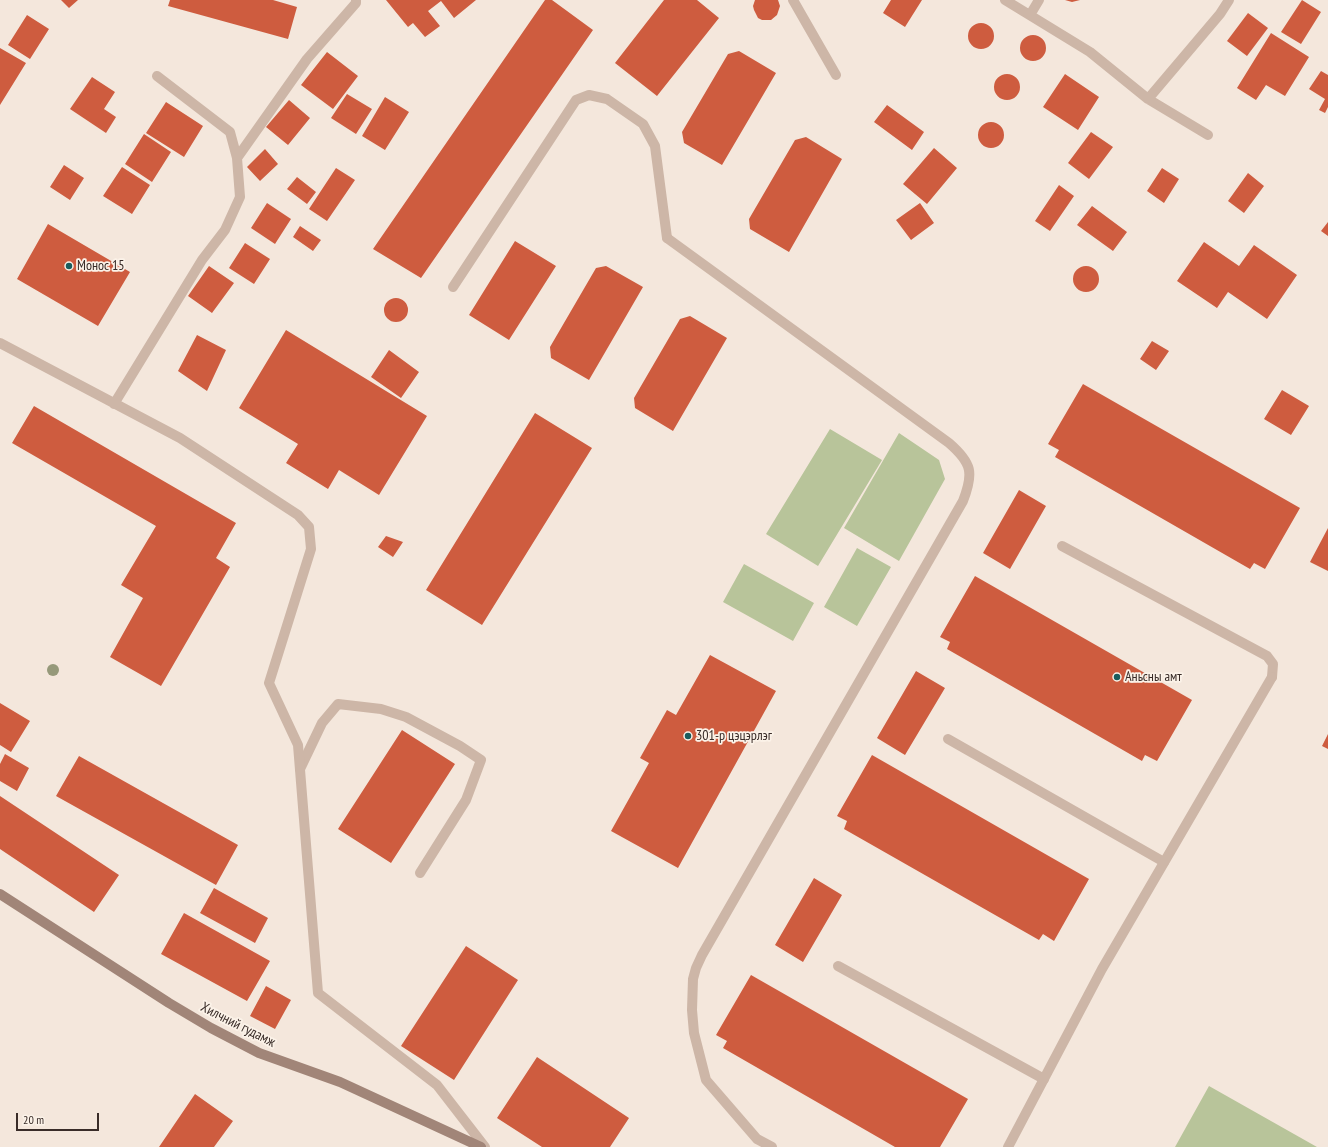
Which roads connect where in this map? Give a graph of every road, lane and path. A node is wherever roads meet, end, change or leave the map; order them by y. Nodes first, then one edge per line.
1 (793, 0) edge
2 (1005, 0) edge
3 (1039, 0) edge
4 (1229, 0) edge
5 (357, 1) edge
6 (1030, 15) junction
7 (157, 76) dead end
8 (836, 76) dead end
9 (1148, 99) junction
10 (1208, 135) dead end
11 (237, 158) junction
12 (453, 287) dead end
13 (0, 343) edge
14 (114, 404) junction
15 (1062, 546) dead end
16 (948, 739) dead end
17 (300, 769) junction
18 (1164, 862) junction
19 (420, 873) dead end
20 (0, 894) edge
21 (838, 966) dead end
22 (1044, 1079) junction
23 (755, 1143) edge
24 (481, 1147) edge
25 (485, 1147) edge
26 (772, 1147) edge
27 (1008, 1147) edge

1 - 8 street
2 - 6 street
3 - 6 street
4 - 9 street
5 - 11 street
6 - 9 street
7 - 11 street
9 - 10 street
11 - 14 street
12 - 23 street
13 - 14 street
14 - 17 street
15 - 18 street
16 - 18 street
17 - 19 street
17 - 25 street
18 - 22 street
20 - 24 main road, Хилчний гудамж
21 - 22 street
22 - 27 street
23 - 26 street

